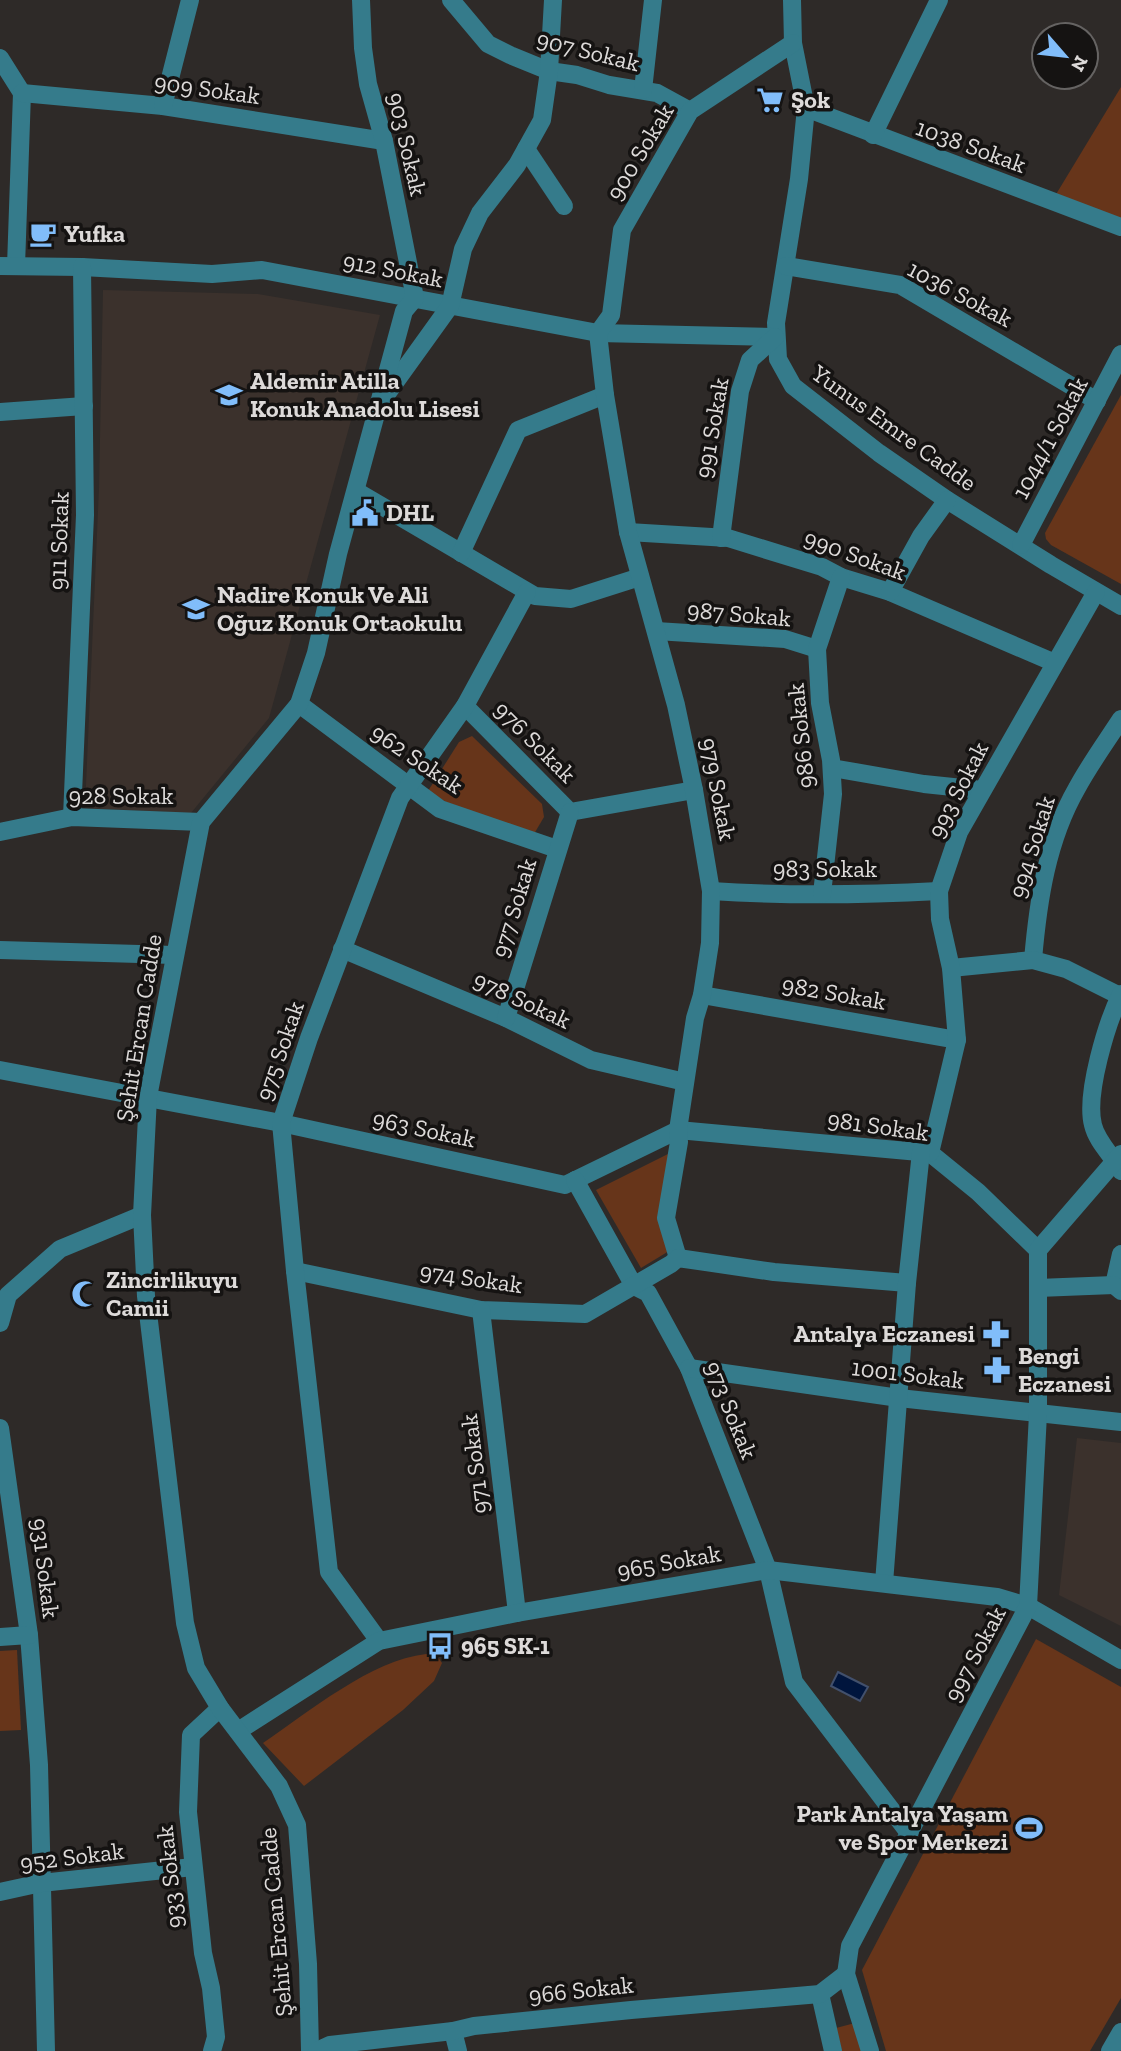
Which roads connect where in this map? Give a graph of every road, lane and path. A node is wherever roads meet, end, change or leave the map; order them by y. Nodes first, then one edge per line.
1 (190, 0) edge
2 (361, 0) edge
3 (451, 0) edge
4 (553, 0) edge
5 (653, 0) edge
6 (792, 0) edge
7 (940, 0) edge
8 (793, 43) junction
9 (0, 58) edge
10 (549, 71) junction
11 (643, 90) junction
12 (22, 93) junction
13 (163, 106) junction
14 (806, 108) junction
15 (690, 111) junction
16 (873, 135) junction
17 (384, 141) junction
18 (526, 149) junction
19 (564, 206) dead end
20 (1121, 227) edge
21 (8, 266) edge
22 (786, 266) junction
23 (82, 267) junction
24 (415, 298) junction
25 (450, 306) junction
26 (598, 333) junction
27 (775, 337) junction
28 (1121, 354) edge
29 (605, 395) junction
30 (1097, 401) junction
31 (380, 404) junction
32 (84, 406) junction
33 (0, 412) edge
34 (356, 491) junction
35 (947, 500) junction
36 (628, 532) junction
37 (721, 538) junction
38 (1021, 545) junction
39 (461, 553) junction
40 (640, 577) junction
41 (841, 577) junction
42 (527, 592) junction
43 (890, 592) junction
44 (1096, 592) junction
45 (1121, 606) edge
46 (656, 631) junction
47 (817, 649) junction
48 (1055, 663) junction
49 (299, 704) junction
50 (465, 706) junction
51 (1121, 719) edge
52 (832, 768) junction
53 (408, 786) junction
54 (694, 790) junction
55 (982, 790) junction
56 (570, 812) junction
57 (72, 817) junction
58 (201, 822) junction
59 (0, 832) edge
60 (557, 849) junction
61 (711, 891) junction
62 (939, 891) junction
63 (822, 894) junction
64 (342, 949) junction
65 (0, 950) edge
66 (174, 955) junction
67 (1033, 960) junction
68 (951, 968) junction
69 (702, 995) junction
70 (1120, 995) edge
71 (506, 1018) junction
72 (957, 1040) junction
73 (0, 1069) edge
74 (685, 1082) junction
75 (148, 1097) junction
76 (281, 1123) junction
77 (678, 1130) junction
78 (925, 1152) junction
79 (1119, 1162) edge
80 (575, 1180) junction
81 (142, 1215) junction
82 (1038, 1250) junction
83 (1121, 1254) edge
84 (678, 1258) junction
85 (295, 1270) junction
86 (907, 1283) junction
87 (634, 1286) junction
88 (1038, 1288) junction
89 (1118, 1288) edge
90 (481, 1310) junction
91 (0, 1323) edge
92 (689, 1368) junction
93 (899, 1398) junction
94 (1038, 1414) junction
95 (1121, 1422) edge
96 (0, 1428) edge
97 (768, 1570) junction
98 (884, 1583) junction
99 (1028, 1606) junction
100 (517, 1614) junction
101 (29, 1634) junction
102 (0, 1637) edge
103 (379, 1641) junction
104 (1121, 1660) edge
105 (220, 1708) junction
106 (239, 1731) junction
107 (909, 1833) junction
108 (193, 1867) junction
109 (41, 1884) junction
110 (0, 1892) edge
111 (846, 1974) junction
112 (820, 1994) junction
113 (453, 2031) junction
114 (1121, 2032) edge
115 (46, 2051) edge
116 (212, 2051) edge
117 (310, 2051) edge
118 (317, 2051) edge
119 (458, 2051) edge
120 (833, 2051) edge
121 (870, 2051) edge
122 (1110, 2051) edge

1 - 13 street
2 - 17 street, 903 Sokak
3 - 10 street, 907 Sokak
4 - 10 street, Şehit Ercan Cadde
5 - 11 street
6 - 8 street, Yunus Emre Cadde
7 - 16 street
8 - 14 street, Yunus Emre Cadde
8 - 15 street, 900 Sokak
9 - 12 street
10 - 11 street, 907 Sokak
10 - 18 street, Şehit Ercan Cadde
11 - 15 street, 907 Sokak
12 - 13 street, 909 Sokak
12 - 21 street
13 - 17 street, 909 Sokak
14 - 16 street, 1038 Sokak
14 - 22 street, Yunus Emre Cadde
15 - 26 street, 900 Sokak
16 - 20 street, 1038 Sokak
17 - 24 street, 903 Sokak
18 - 19 street
18 - 25 street, Şehit Ercan Cadde
21 - 23 street, 912 Sokak
22 - 27 street, Yunus Emre Cadde
22 - 30 street, 1036 Sokak
23 - 24 street, 912 Sokak
23 - 32 street, 911 Sokak
24 - 25 street, 912 Sokak
24 - 31 street, Şehit Ercan Cadde
25 - 26 street, 912 Sokak
25 - 31 street, Şehit Ercan Cadde
26 - 27 street, 912 Sokak
26 - 29 street, 979 Sokak
27 - 35 street, Yunus Emre Cadde
27 - 37 street, 991 Sokak
28 - 30 street, 1044/1 Sokak
29 - 36 street, 979 Sokak
29 - 39 street
30 - 38 street, 1044/1 Sokak
31 - 34 street, Şehit Ercan Cadde
32 - 33 street
32 - 57 street, 911 Sokak
34 - 39 street
34 - 49 street, Şehit Ercan Cadde
35 - 38 street, Yunus Emre Cadde
35 - 43 street
36 - 37 street, 990 Sokak
36 - 40 street, 979 Sokak
37 - 41 street, 990 Sokak
38 - 44 street, Yunus Emre Cadde
39 - 42 street
40 - 42 street
40 - 46 street, 979 Sokak
41 - 43 street, 990 Sokak
41 - 47 street, 986 Sokak
42 - 50 street, 975 Sokak
43 - 48 street, 990 Sokak
44 - 45 street, Yunus Emre Cadde
44 - 48 street, 993 Sokak
46 - 47 street, 987 Sokak
46 - 54 street, 979 Sokak
47 - 52 street, 986 Sokak
48 - 55 street, 993 Sokak
49 - 53 street, 962 Sokak
49 - 58 street, Şehit Ercan Cadde
50 - 53 street, 975 Sokak
50 - 56 street, 976 Sokak
51 - 67 street, 994 Sokak
52 - 55 street
52 - 63 street, 986 Sokak
53 - 60 street, 962 Sokak
53 - 64 street, 975 Sokak
54 - 56 street, 976 Sokak
54 - 61 street, 979 Sokak
55 - 62 street, 993 Sokak
56 - 60 street, 977 Sokak
57 - 58 street, 928 Sokak
57 - 59 street, 928 Sokak
58 - 66 street, Şehit Ercan Cadde
60 - 71 street, 977 Sokak
61 - 63 street, 983 Sokak
61 - 69 street, 979 Sokak
62 - 63 street, 983 Sokak
62 - 68 street, 993 Sokak
64 - 71 street, 978 Sokak
64 - 76 street, 975 Sokak
65 - 66 street
66 - 75 street, Şehit Ercan Cadde
67 - 68 street
67 - 70 street
68 - 72 street, 993 Sokak
69 - 72 street, 982 Sokak
69 - 74 street, 979 Sokak
70 - 79 street
71 - 74 street, 978 Sokak
72 - 78 street, 993 Sokak
73 - 75 street, 963 Sokak
74 - 77 street, 979 Sokak
75 - 76 street, 963 Sokak
75 - 81 street, Şehit Ercan Cadde
76 - 80 street, 963 Sokak
76 - 85 street, 975 Sokak
77 - 78 street, 981 Sokak
77 - 80 street, 963 Sokak
77 - 84 street, 979 Sokak
78 - 82 street, 981 Sokak
78 - 86 street, 993 Sokak
79 - 82 street
80 - 87 street, 973 Sokak
81 - 91 street
81 - 105 street, Şehit Ercan Cadde
82 - 88 street, 997 Sokak
83 - 89 street
84 - 86 street
84 - 87 street, 974 Sokak
85 - 90 street, 974 Sokak
85 - 103 street, 975 Sokak
86 - 93 street, 993 Sokak
87 - 90 street, 974 Sokak
87 - 92 street, 973 Sokak
88 - 89 street
88 - 94 street, 997 Sokak
90 - 100 street, 971 Sokak
92 - 93 street, 1001 Sokak
92 - 97 street, 973 Sokak
93 - 94 street, 1001 Sokak
93 - 98 street, 993 Sokak
94 - 95 street, 1001 Sokak
94 - 99 street, 997 Sokak
96 - 101 street, 931 Sokak
97 - 98 street, 965 Sokak
97 - 100 street, 965 Sokak
97 - 107 street, 973 Sokak
98 - 99 street, 965 Sokak
99 - 104 street, 965 Sokak
99 - 107 street, 997 Sokak
100 - 103 street, 965 Sokak
101 - 102 street
101 - 109 street, 931 Sokak
103 - 106 street, 965 Sokak
105 - 106 street, Şehit Ercan Cadde
105 - 108 street, 933 Sokak
106 - 117 street, Şehit Ercan Cadde
107 - 111 street, 997 Sokak
108 - 109 street, 952 Sokak
108 - 116 street, 933 Sokak
109 - 110 street, 952 Sokak
109 - 115 street, 931 Sokak
111 - 112 street
111 - 121 street, 997 Sokak
112 - 113 street, 966 Sokak
112 - 120 street
113 - 118 street, 966 Sokak
113 - 119 street
114 - 122 street

